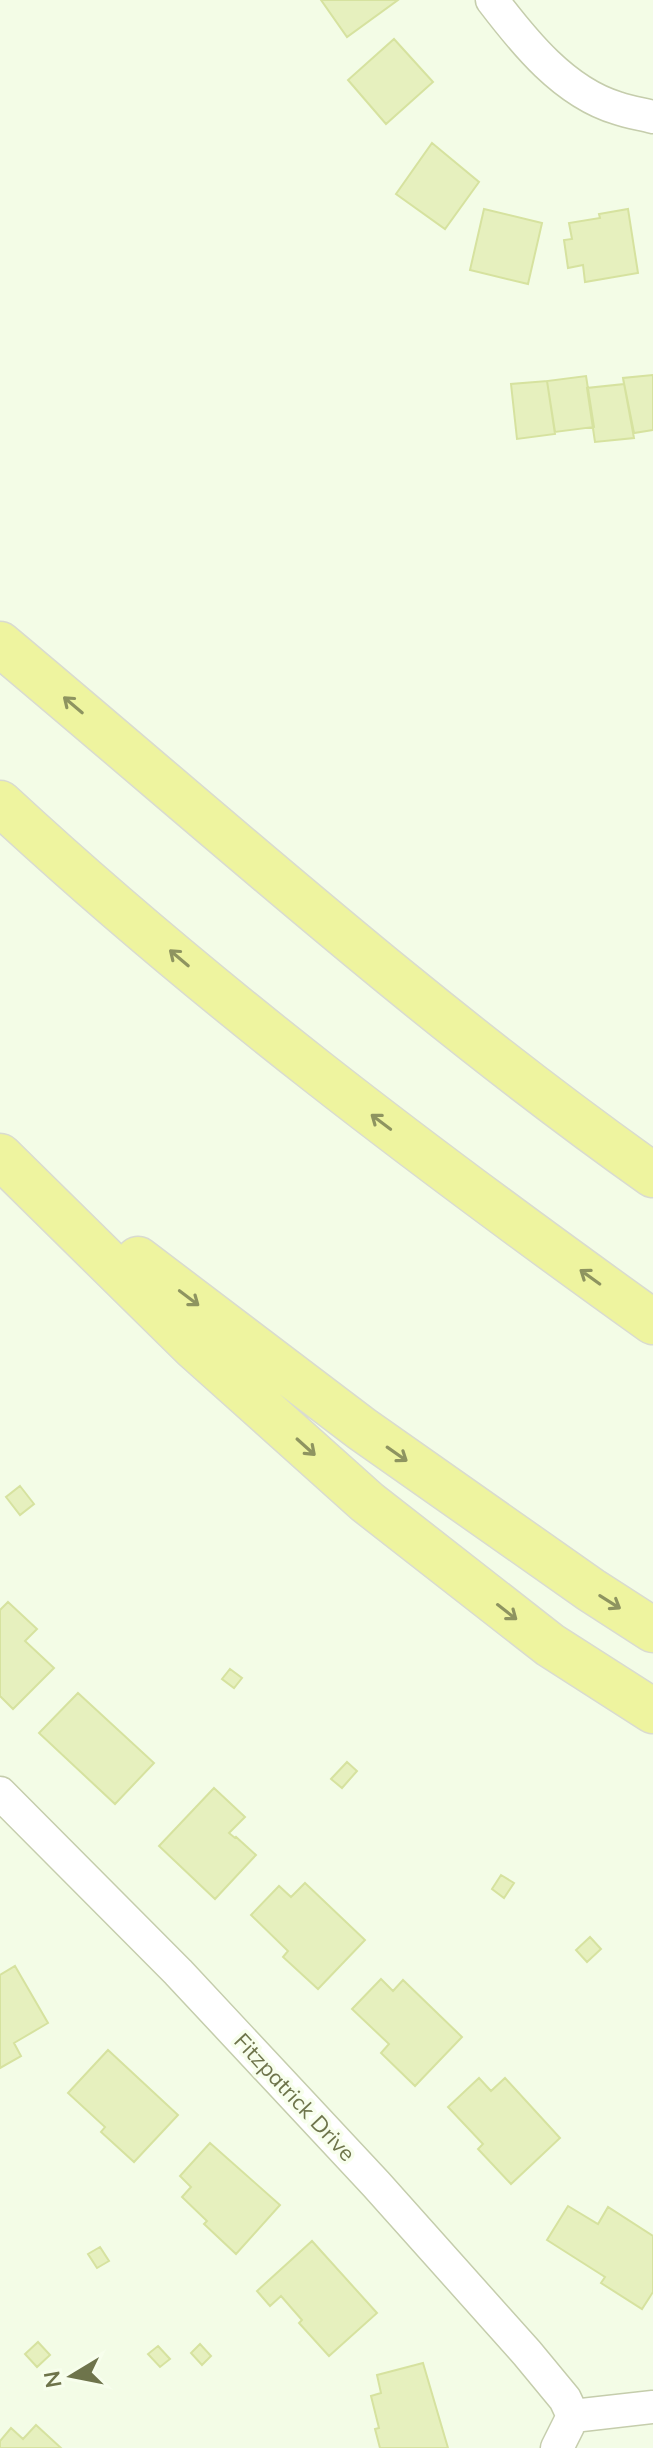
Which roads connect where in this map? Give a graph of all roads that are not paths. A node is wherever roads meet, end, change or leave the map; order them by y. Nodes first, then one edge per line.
1 (492, 0) edge
2 (653, 117) edge
3 (0, 644) edge
4 (133, 755) junction
5 (0, 803) edge
6 (0, 1140) edge
7 (653, 1140) edge
8 (0, 1156) edge
9 (653, 1175) edge
10 (653, 1322) edge
11 (653, 1630) edge
12 (653, 1711) edge
13 (3, 1803) edge
14 (653, 2407) edge
15 (573, 2416) junction
16 (557, 2448) edge

1 - 2 street
4 -> 3 highway
4 - 7 highway
4 - 9 highway
10 -> 5 highway
6 -> 11 highway
8 -> 12 highway
13 - 15 street, Fitzpatrick Drive
14 - 15 street
15 - 16 street

